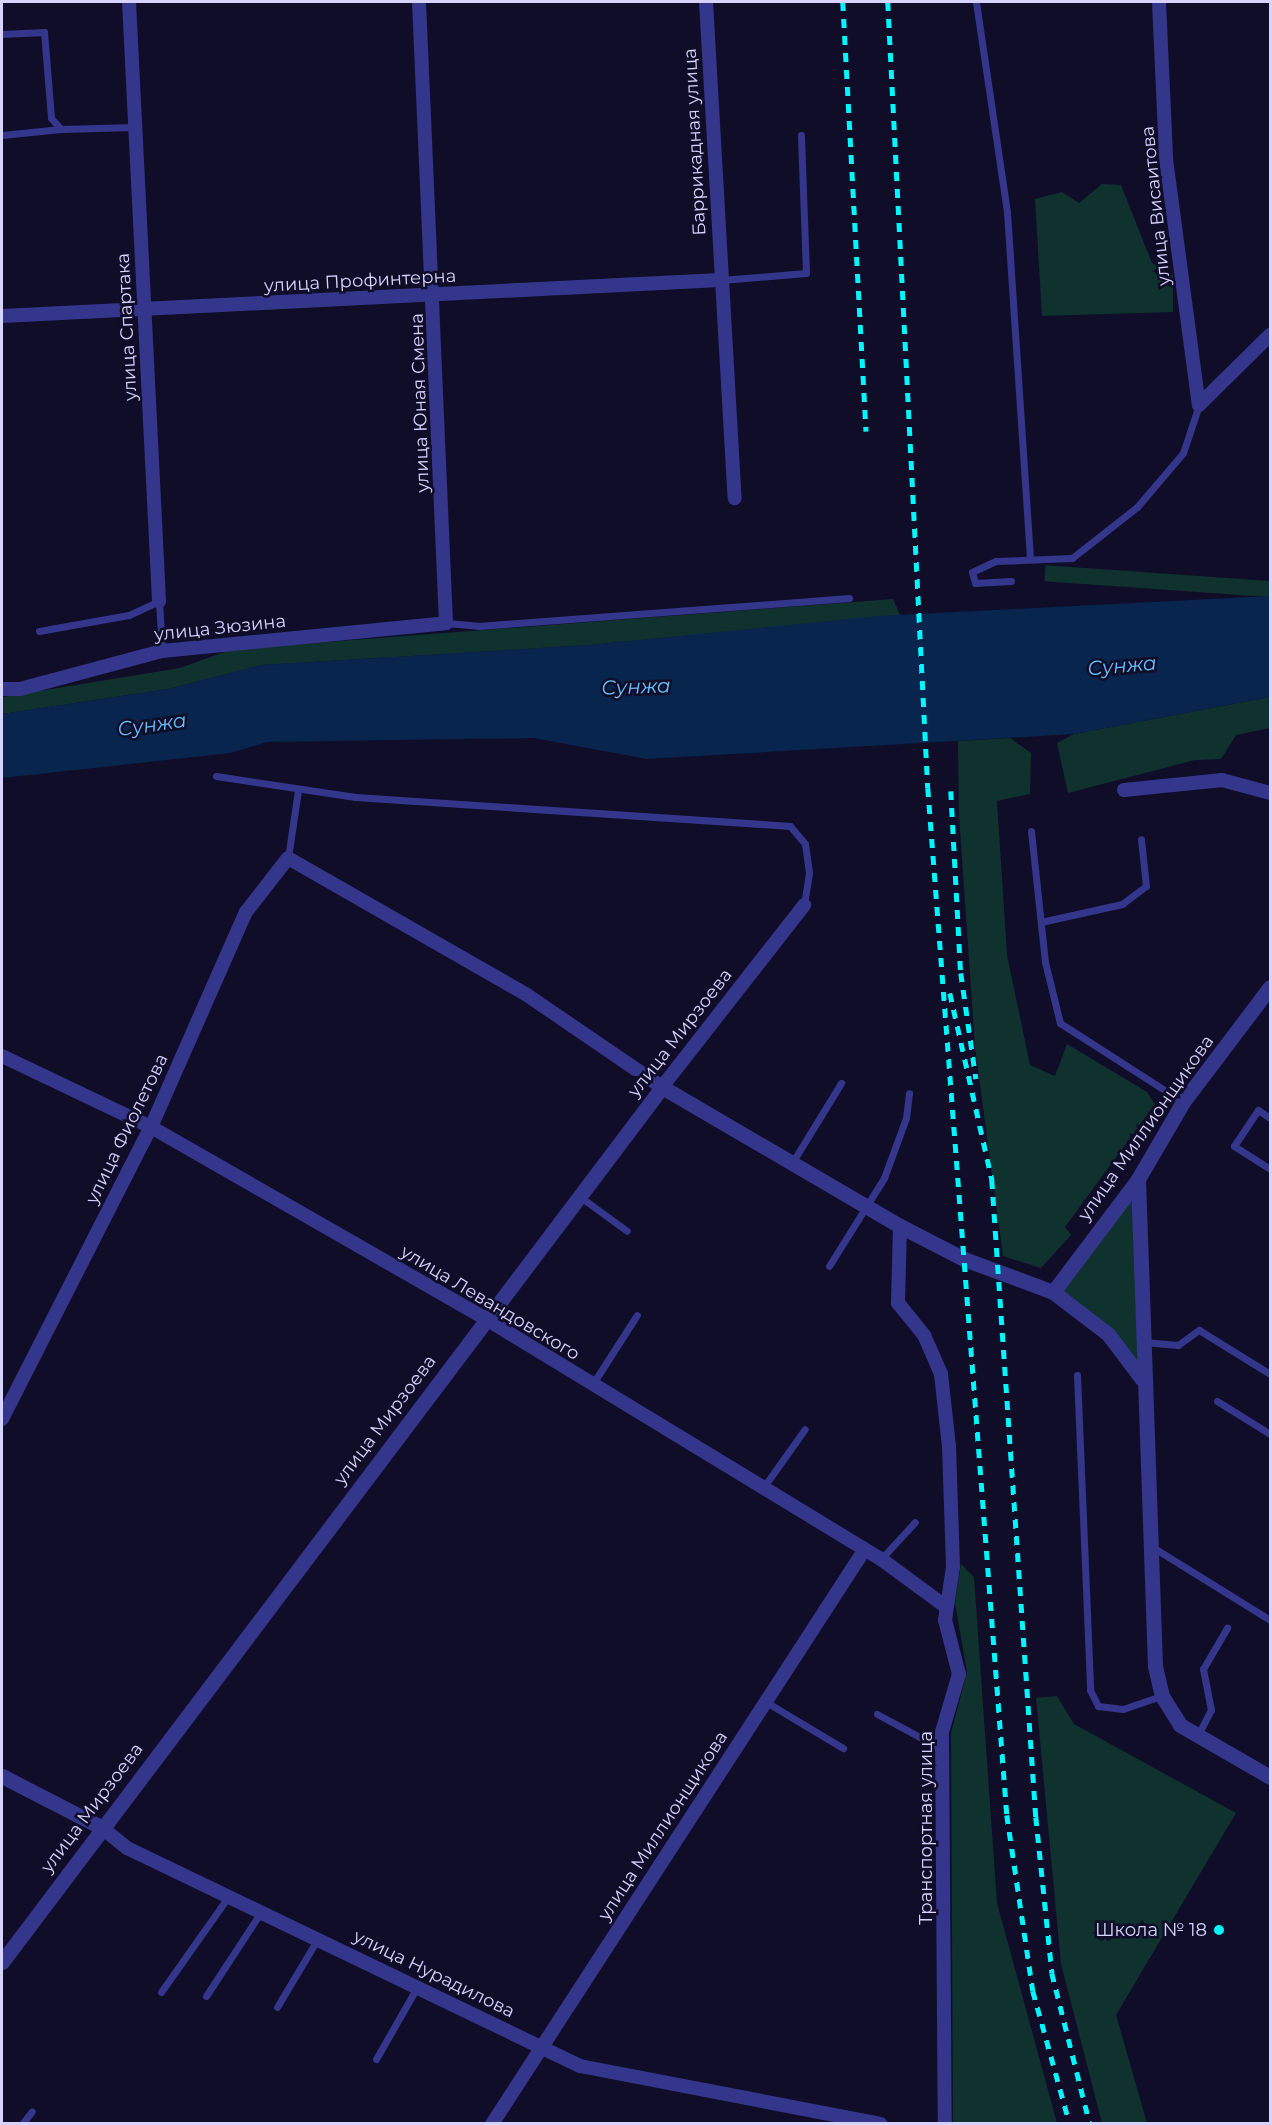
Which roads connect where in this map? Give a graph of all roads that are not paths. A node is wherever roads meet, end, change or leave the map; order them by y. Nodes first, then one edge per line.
1 (129, 2) edge
2 (419, 2) edge
3 (706, 2) edge
4 (976, 2) edge
5 (1159, 2) edge
6 (2, 33) edge
7 (135, 127) junction
8 (62, 129) junction
9 (2, 135) edge
10 (801, 135) dead end
11 (720, 280) junction
12 (433, 296) junction
13 (144, 309) junction
14 (2, 316) edge
15 (1270, 335) edge
16 (1199, 405) junction
17 (735, 498) dead end
18 (1030, 559) junction
19 (1011, 581) dead end
20 (849, 598) dead end
21 (159, 601) junction
22 (446, 623) junction
23 (39, 631) dead end
24 (162, 651) junction
25 (2, 689) edge
26 (216, 776) dead end
27 (297, 790) junction
28 (1124, 790) dead end
29 (1270, 793) edge
30 (1031, 831) dead end
31 (1141, 839) dead end
32 (288, 858) junction
33 (804, 905) joint
34 (1041, 922) junction
35 (1270, 987) edge
36 (2, 1056) edge
37 (841, 1083) dead end
38 (662, 1087) junction
39 (909, 1093) dead end
40 (1183, 1102) junction
41 (1270, 1118) edge
42 (151, 1127) junction
43 (792, 1163) junction
44 (1270, 1169) edge
45 (1138, 1179) junction
46 (579, 1196) junction
47 (865, 1206) junction
48 (900, 1226) junction
49 (627, 1231) dead end
50 (829, 1266) dead end
51 (1053, 1292) junction
52 (637, 1315) dead end
53 (486, 1319) junction
54 (1142, 1342) junction
55 (1270, 1374) edge
56 (1077, 1375) dead end
57 (1142, 1379) junction
58 (592, 1385) junction
59 (1217, 1401) dead end
60 (2, 1419) edge
61 (805, 1430) dead end
62 (1270, 1434) edge
63 (763, 1488) junction
64 (915, 1522) dead end
65 (1154, 1548) junction
66 (865, 1549) junction
67 (881, 1559) junction
68 (945, 1606) junction
69 (1270, 1620) edge
70 (1227, 1628) dead end
71 (1162, 1696) junction
72 (766, 1702) junction
73 (877, 1714) dead end
74 (1197, 1736) junction
75 (843, 1748) dead end
76 (942, 1749) junction
77 (2, 1776) edge
78 (1270, 1778) edge
79 (101, 1827) junction
80 (228, 1897) junction
81 (261, 1912) junction
82 (317, 1940) junction
83 (2, 1962) edge
84 (417, 1987) junction
85 (161, 1992) dead end
86 (206, 1996) dead end
87 (277, 2007) dead end
88 (544, 2048) junction
89 (376, 2059) dead end
90 (32, 2111) dead end
91 (22, 2124) edge
92 (492, 2124) edge
93 (880, 2124) edge
94 (945, 2124) edge

1 - 7 street, улица Спартака
2 - 12 street, улица Юная Смена
3 - 11 street, Баррикадная улица
4 - 18 lane
5 - 16 street, улица Висаитова
6 - 8 lane
7 - 8 lane
7 - 13 street, улица Спартака
8 - 9 lane
10 - 11 lane
11 - 12 street, улица Профинтерна
11 - 17 street, Баррикадная улица
12 - 13 street, улица Профинтерна
12 - 22 street, улица Юная Смена
13 - 14 street, улица Профинтерна
13 - 21 street, улица Спартака
15 - 16 street
16 - 18 lane
18 - 19 lane
20 - 22 lane
21 - 23 lane
21 - 24 lane, улица Спартака
22 - 24 street, улица Зюзина
24 - 25 street, улица Зюзина
26 - 27 lane
27 - 32 lane
27 - 33 lane
28 - 29 street
30 - 34 lane
31 - 34 lane
32 - 38 street
32 - 42 street, улица Фиолетова
33 - 38 street, улица Мирзоева
34 - 40 lane
35 - 40 street, улица Миллионщикова
36 - 42 street, улица Левандовского
37 - 43 lane
38 - 43 street
38 - 46 street, улица Мирзоева
39 - 47 lane
40 - 45 street, улица Миллионщикова
41 - 44 lane
42 - 53 street, улица Левандовского
42 - 60 street, улица Фиолетова
43 - 47 street
45 - 51 street, улица Миллионщикова
45 - 54 street
46 - 49 lane
46 - 53 street, улица Мирзоева
47 - 48 street
47 - 50 lane
48 - 51 street
48 - 68 street, Транспортная улица
51 - 57 street
52 - 58 lane
53 - 58 street, улица Левандовского
53 - 79 street, улица Мирзоева
54 - 55 lane
54 - 57 street
56 - 71 lane
57 - 65 street
58 - 63 street, улица Левандовского
59 - 62 lane
61 - 63 lane
63 - 66 street, улица Левандовского
64 - 67 lane
65 - 69 lane
65 - 71 street
66 - 67 street, улица Левандовского
66 - 72 street, улица Миллионщикова
67 - 68 street, улица Левандовского
68 - 76 street, Транспортная улица
70 - 74 lane
71 - 74 street
72 - 75 lane
72 - 88 street, улица Миллионщикова
73 - 76 lane
74 - 78 street
76 - 94 street, Транспортная улица
77 - 79 street, улица Нурадилова
79 - 80 street, улица Нурадилова
79 - 83 street, улица Мирзоева
80 - 81 street, улица Нурадилова
80 - 85 lane
81 - 82 street, улица Нурадилова
81 - 86 lane
82 - 84 street, улица Нурадилова
82 - 87 lane
84 - 88 street, улица Нурадилова
84 - 89 lane
88 - 92 street, улица Миллионщикова
88 - 93 street, улица Нурадилова
90 - 91 lane

